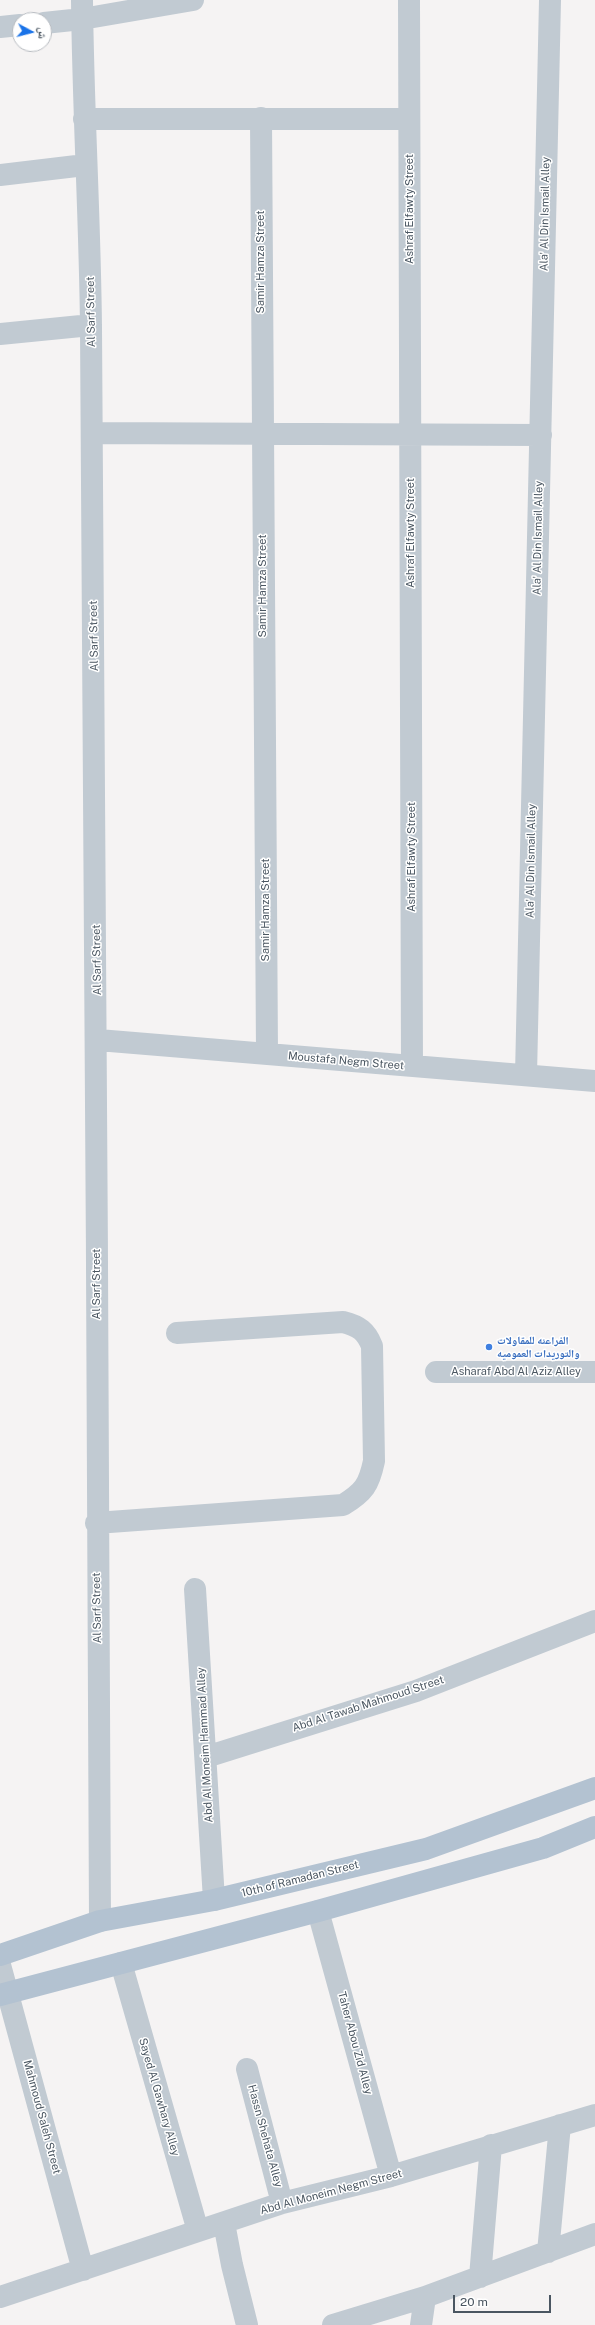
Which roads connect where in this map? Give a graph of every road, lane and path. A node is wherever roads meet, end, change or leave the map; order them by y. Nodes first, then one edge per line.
1 (193, 0) edge
2 (409, 0) edge
3 (550, 0) edge
4 (82, 10) edge
5 (52, 20) edge
6 (12, 25) edge
7 (0, 26) edge
8 (261, 118) junction
9 (84, 119) junction
10 (409, 119) junction
11 (85, 165) junction
12 (0, 175) edge
13 (92, 325) junction
14 (0, 334) edge
15 (92, 433) junction
16 (262, 434) junction
17 (541, 435) junction
18 (410, 436) junction
19 (98, 1040) junction
20 (267, 1054) junction
21 (412, 1066) junction
22 (526, 1075) junction
23 (595, 1081) edge
24 (177, 1333) dead end
25 (436, 1372) dead end
26 (595, 1372) edge
27 (96, 1523) junction
28 (196, 1589) dead end
29 (595, 1620) edge
30 (206, 1757) junction
31 (595, 1788) edge
32 (595, 1827) edge
33 (214, 1900) junction
34 (318, 1911) junction
35 (100, 1921) junction
36 (0, 1955) edge
37 (121, 1963) junction
38 (0, 1965) edge
39 (4, 1994) edge
40 (247, 2069) dead end
41 (595, 2115) edge
42 (560, 2125) junction
43 (491, 2145) junction
44 (391, 2176) junction
45 (282, 2203) junction
46 (224, 2223) junction
47 (198, 2232) junction
48 (595, 2234) edge
49 (548, 2252) junction
50 (83, 2270) junction
51 (480, 2277) junction
52 (0, 2297) edge
53 (425, 2297) junction
54 (248, 2325) edge
55 (336, 2325) edge
56 (421, 2325) edge

1 - 4 street
2 - 10 street, Ashraf Elfawty Street
3 - 17 street, Ala' Al Din Ismail Alley
4 - 5 street
4 - 9 street, Al Sarf Street
6 - 7 street
8 - 9 street
8 - 10 street
8 - 16 street, Samir Hamza Street
9 - 11 street, Al Sarf Street
10 - 18 street, Ashraf Elfawty Street
11 - 12 street
11 - 13 street, Al Sarf Street
13 - 14 street
13 - 15 street, Al Sarf Street
15 - 16 street
15 - 19 street, Al Sarf Street
16 - 18 street
16 - 20 street, Samir Hamza Street
17 - 18 street
17 - 22 street, Ala' Al Din Ismail Alley
18 - 21 street, Ashraf Elfawty Street
19 - 20 street, Moustafa Negm Street
19 - 27 street, Al Sarf Street
20 - 21 street, Moustafa Negm Street
21 - 22 street, Moustafa Negm Street
22 - 23 street, Moustafa Negm Street
24 - 27 street
25 - 26 street, Asharaf Abd Al Aziz Alley
27 - 35 street, Al Sarf Street
28 - 30 street, Abd Al Moneim Hammad Alley
29 - 30 street, Abd Al Tawab Mahmoud Street
30 - 33 street, Abd Al Moneim Hammad Alley
31 - 33 main road, 10th of Ramadan Street
32 - 34 main road
33 - 35 main road, 10th of Ramadan Street
34 - 37 main road
34 - 44 street, Taher Abou Zid Alley
35 - 36 main road, 10th of Ramadan Street
37 - 39 main road
37 - 47 street, Sayed Al Gawhary Alley
38 - 39 street, Mahmoud Saleh Street
39 - 50 street, Mahmoud Saleh Street
40 - 45 street, Hassn Shehata Alley
41 - 42 street, Abd Al Moneim Negm Street
42 - 43 street, Abd Al Moneim Negm Street
42 - 49 street
43 - 44 street, Abd Al Moneim Negm Street
43 - 51 street
44 - 45 street, Abd Al Moneim Negm Street
45 - 46 street, Abd Al Moneim Negm Street
46 - 47 street, Abd Al Moneim Negm Street
46 - 54 street
47 - 50 street, Abd Al Moneim Negm Street
48 - 49 street
49 - 51 street
50 - 52 street, Abd Al Moneim Negm Street
51 - 53 street
53 - 55 street
53 - 56 street

